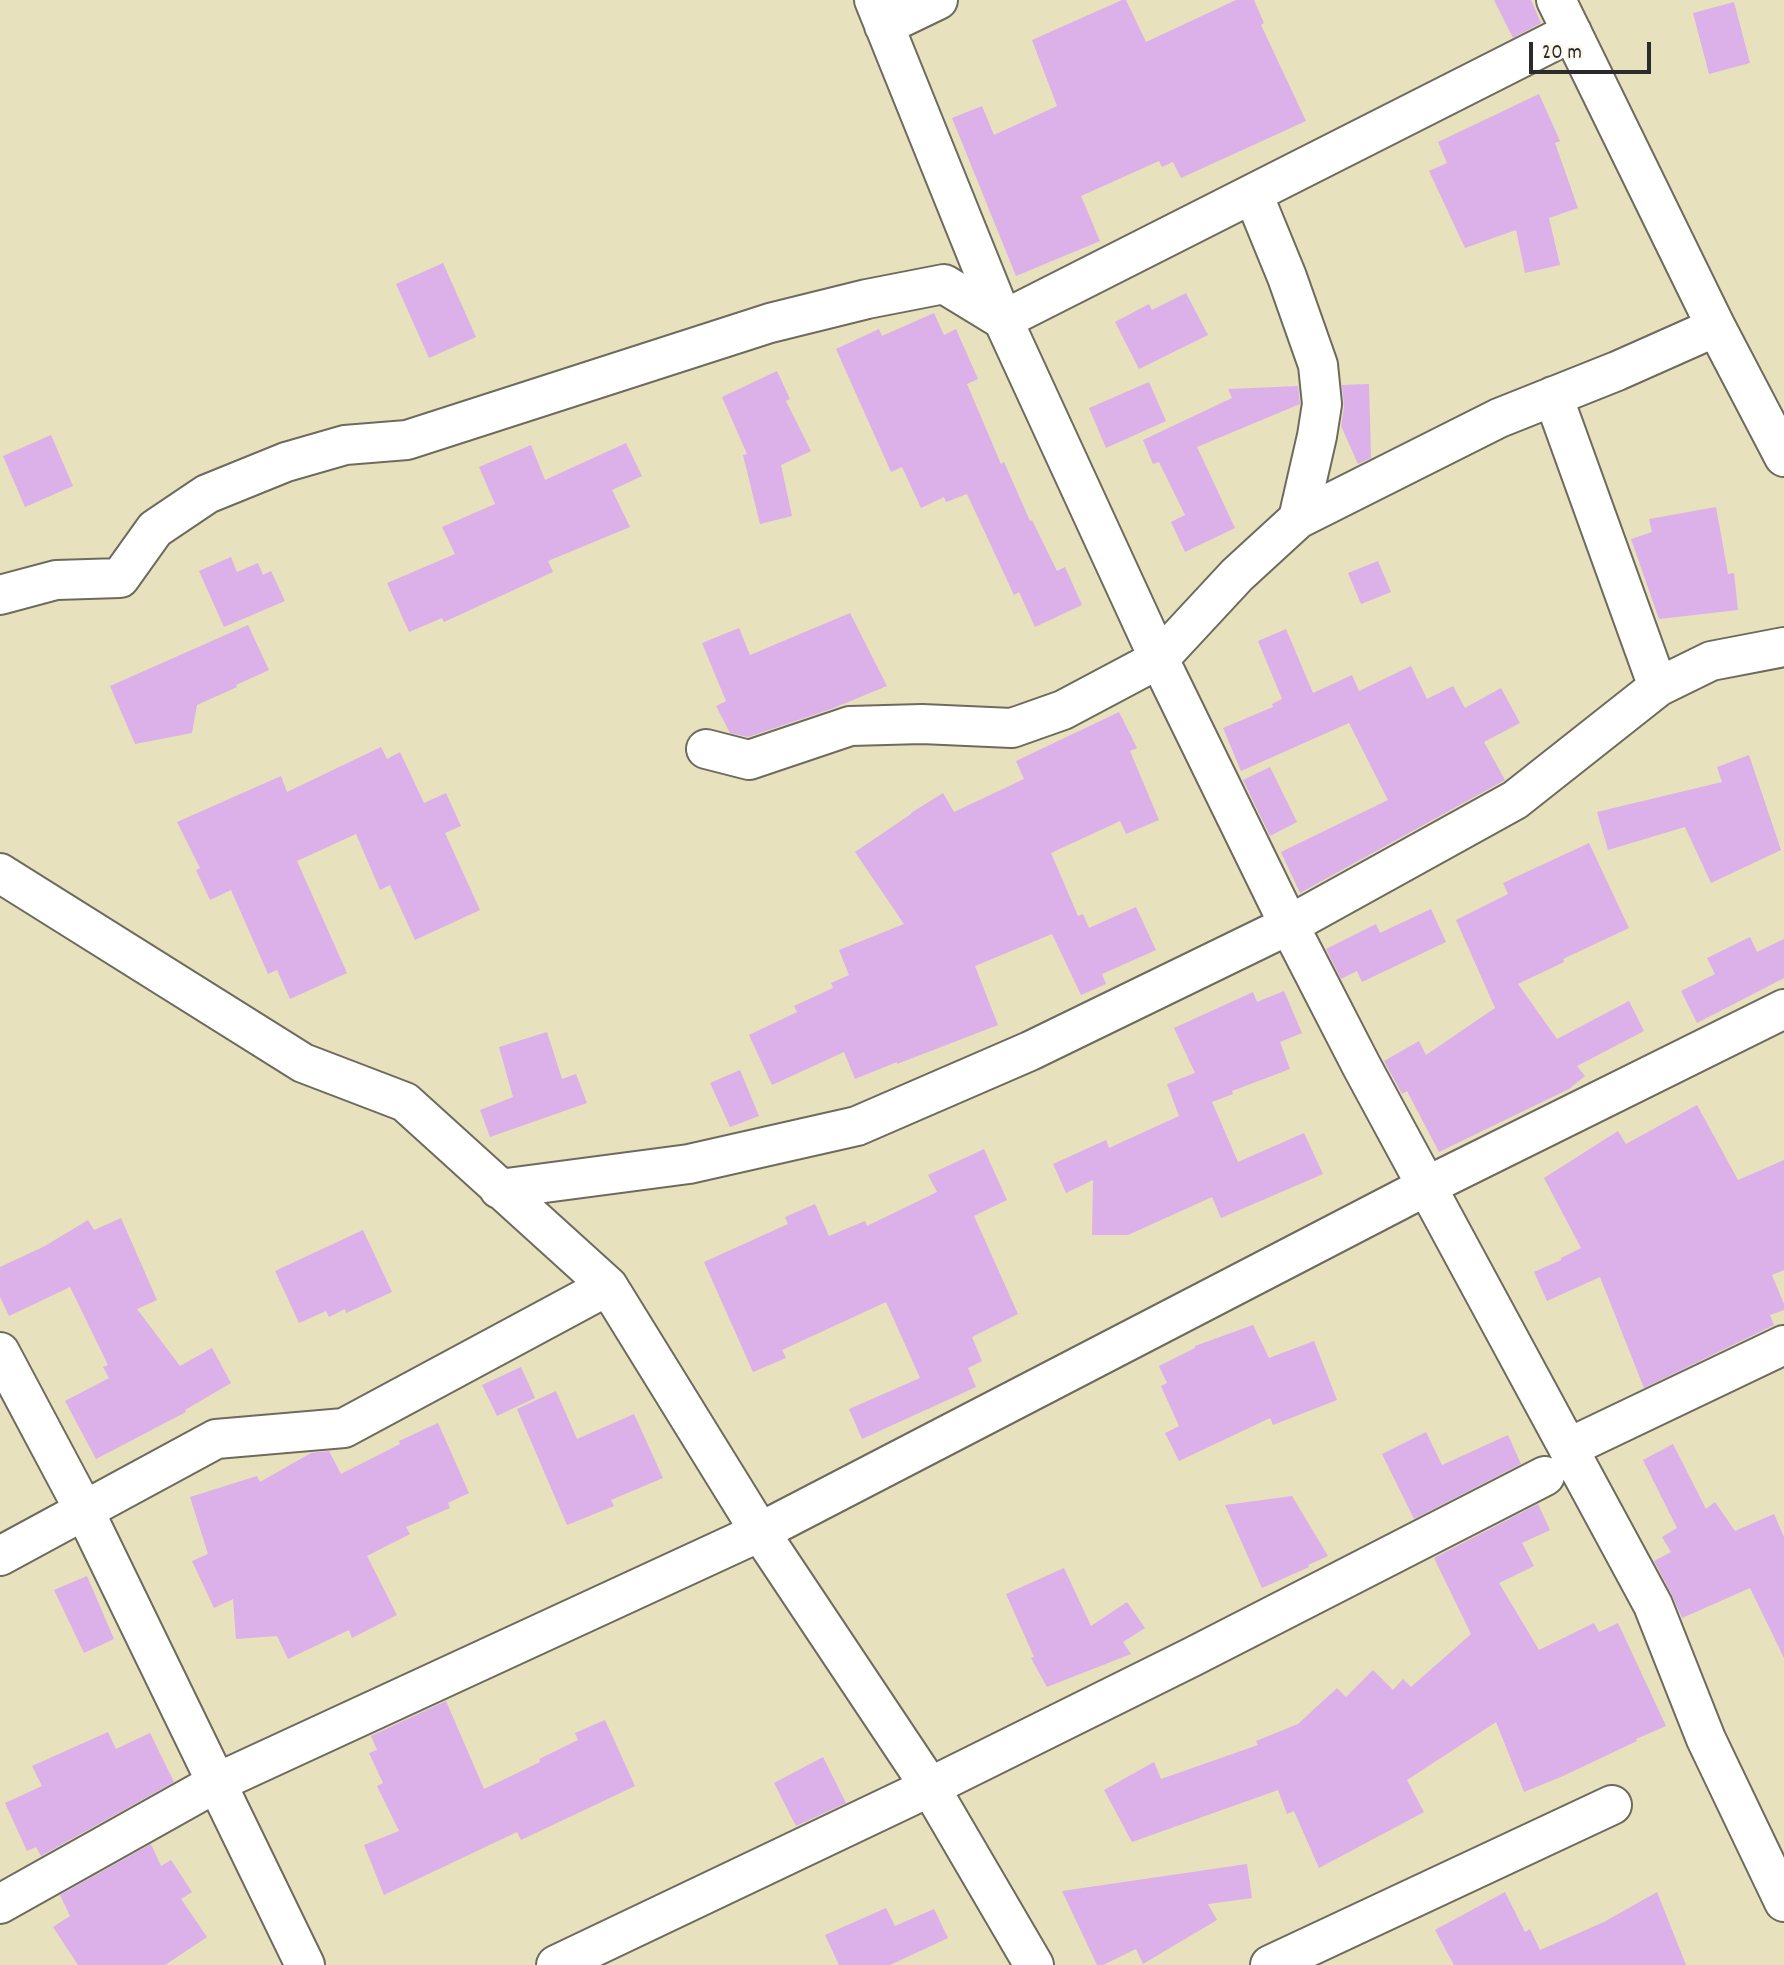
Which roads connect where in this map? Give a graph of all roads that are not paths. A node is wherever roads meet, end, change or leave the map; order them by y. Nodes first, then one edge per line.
1 (938, 0) edge
2 (879, 13) edge
3 (1564, 16) edge
4 (1253, 194) junction
5 (1003, 320) junction
6 (1716, 327) junction
7 (1553, 396) junction
8 (1784, 457) edge
9 (1298, 519) junction
10 (0, 595) edge
11 (1784, 647) edge
12 (1160, 659) junction
13 (1658, 687) junction
14 (706, 749) dead end
15 (0, 873) edge
16 (1289, 925) junction
17 (1784, 1009) edge
18 (1427, 1186) junction
19 (499, 1188) junction
20 (608, 1286) junction
21 (1784, 1345) edge
22 (0, 1352) edge
23 (1557, 1462) junction
24 (84, 1510) junction
25 (760, 1532) junction
26 (0, 1556) edge
27 (216, 1783) junction
28 (930, 1787) junction
29 (1612, 1805) dead end
30 (1784, 1902) edge
31 (0, 1904) edge
32 (305, 1965) edge
33 (556, 1965) edge
34 (1034, 1965) edge
35 (1270, 1965) edge

1 - 2 street
2 - 5 street
3 - 4 street
3 - 6 street
4 - 5 street
4 - 9 street
5 - 10 street
5 - 12 street
6 - 7 street
6 - 8 street
7 - 9 street
7 - 13 street
9 - 12 street
11 - 13 street
12 - 14 street
12 - 16 street
13 - 16 street
15 - 19 street
16 - 18 street
16 - 19 street
17 - 18 street
18 - 23 street
18 - 25 street
19 - 20 street
20 - 24 street
20 - 25 street
21 - 23 street
22 - 24 street
23 - 28 street
23 - 30 street
24 - 26 street
24 - 27 street
25 - 27 street
25 - 28 street
27 - 31 street
27 - 32 street
28 - 33 street
28 - 34 street
29 - 35 street

